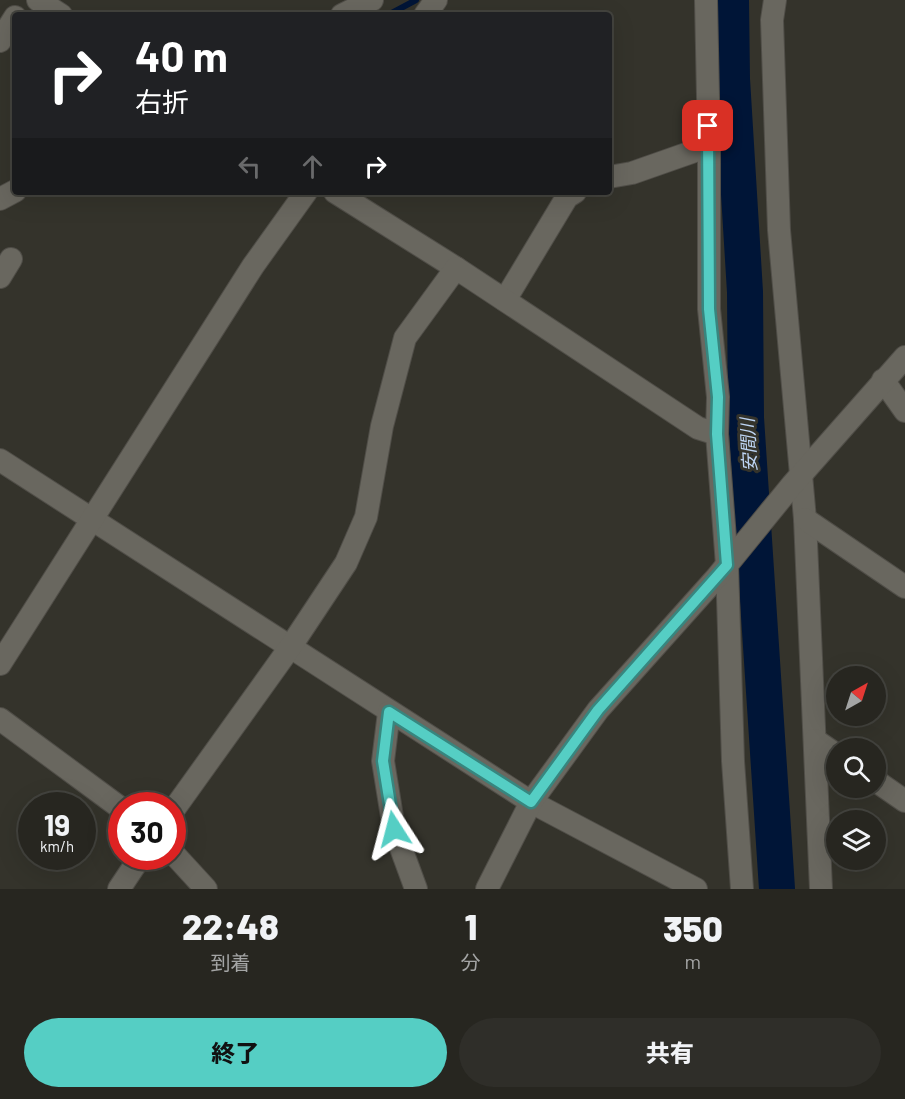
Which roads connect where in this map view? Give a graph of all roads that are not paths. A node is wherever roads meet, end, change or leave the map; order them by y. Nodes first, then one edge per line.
1 (38, 0) edge
2 (372, 0) edge
3 (705, 0) edge
4 (775, 0) edge
5 (57, 12) edge
6 (348, 12) edge
7 (12, 22) edge
8 (0, 41) edge
9 (709, 146) junction
10 (612, 176) edge
11 (304, 195) edge
12 (340, 195) edge
13 (570, 195) edge
14 (456, 268) junction
15 (505, 300) junction
16 (905, 357) edge
17 (883, 380) junction
18 (905, 411) edge
19 (717, 434) junction
20 (0, 460) edge
21 (796, 481) junction
22 (93, 519) junction
23 (805, 519) junction
24 (727, 564) junction
25 (905, 587) edge
26 (291, 646) junction
27 (0, 664) edge
28 (389, 712) junction
29 (0, 719) edge
30 (814, 740) junction
31 (826, 748) edge
32 (886, 788) edge
33 (186, 792) edge
34 (108, 799) edge
35 (905, 801) edge
36 (531, 802) junction
37 (186, 867) edge
38 (132, 870) edge
39 (119, 889) edge
40 (206, 889) edge
41 (416, 889) edge
42 (487, 889) edge
43 (696, 889) edge
44 (742, 889) edge
45 (821, 889) edge

1 - 5 street
2 - 6 street
3 - 9 street
4 - 21 street
7 - 8 street
9 - 10 street
9 - 19 street
11 - 22 street
12 - 14 street
13 - 15 street
14 - 15 street
14 - 26 street
15 - 19 street
16 - 17 street
17 - 18 street
17 - 21 street
19 - 24 street
20 - 22 street
21 - 23 street
21 - 24 street
22 - 26 street
22 - 27 street
23 - 25 street
23 - 30 street
24 - 36 street
24 - 44 street
26 - 28 street
26 - 33 street
28 - 36 street
28 - 41 street
29 - 34 street
30 - 31 street
30 - 45 street
32 - 35 street
36 - 42 street
36 - 43 street
37 - 40 street
38 - 39 street

